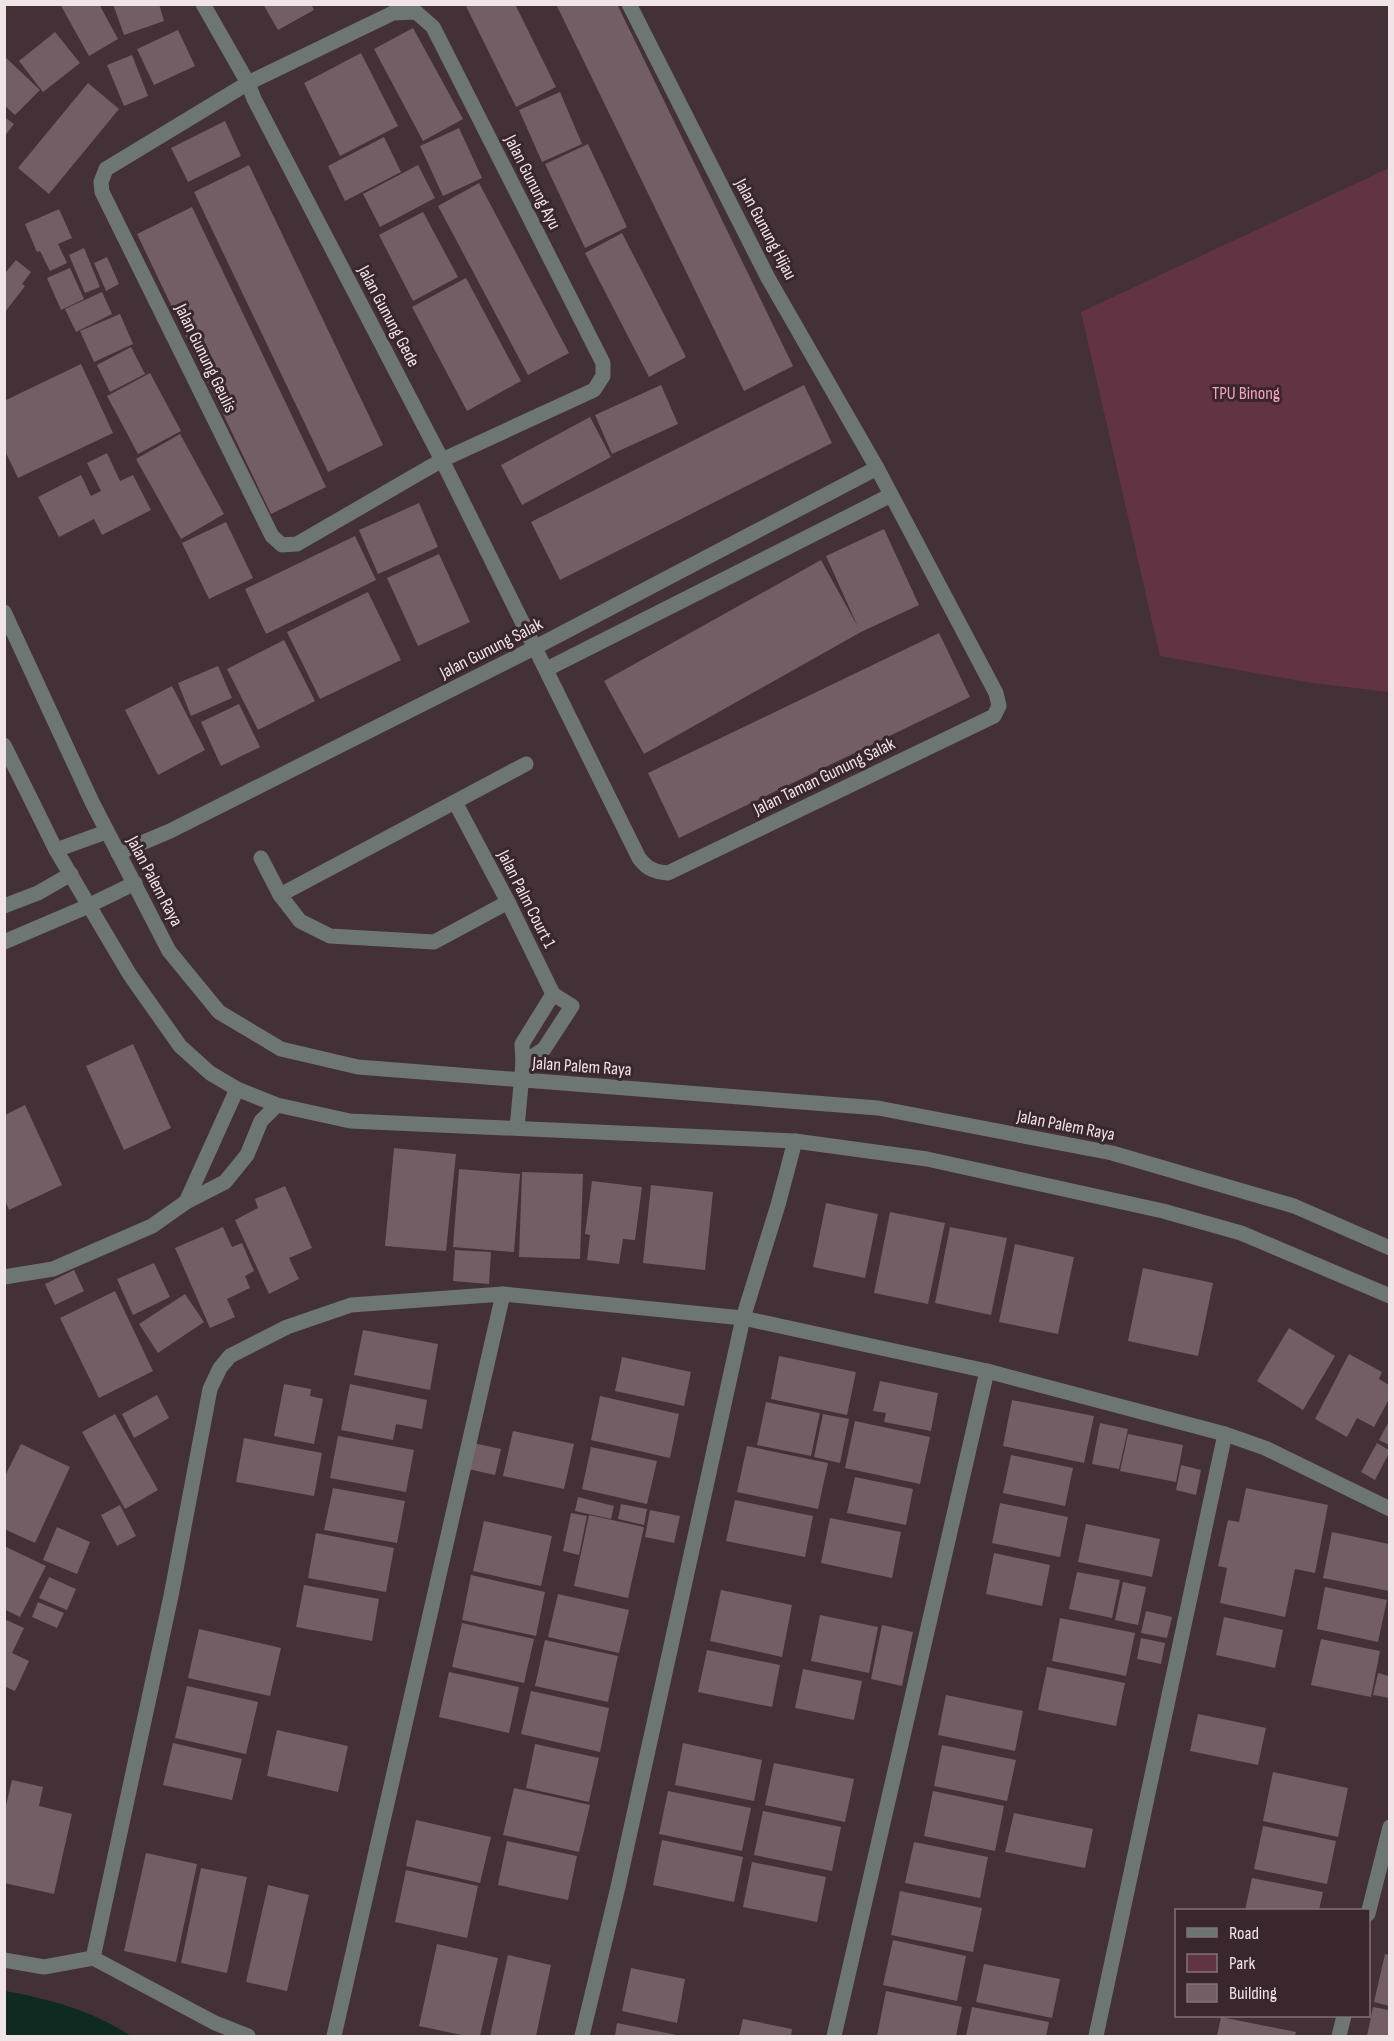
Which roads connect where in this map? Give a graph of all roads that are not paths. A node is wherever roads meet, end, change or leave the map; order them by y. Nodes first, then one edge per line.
1 (203, 4) edge
2 (629, 4) edge
3 (248, 83) junction
4 (442, 460) junction
5 (877, 468) junction
6 (891, 495) junction
7 (4, 612) edge
8 (536, 647) junction
9 (547, 669) junction
10 (4, 745) edge
11 (526, 764) dead end
12 (454, 802) junction
13 (106, 832) junction
14 (56, 850) junction
15 (118, 853) junction
16 (261, 858) dead end
17 (71, 874) junction
18 (135, 883) junction
19 (280, 895) junction
20 (508, 902) junction
21 (89, 905) junction
22 (4, 906) edge
23 (4, 942) edge
24 (553, 994) junction
25 (523, 1063) junction
26 (521, 1082) junction
27 (237, 1089) junction
28 (277, 1105) junction
29 (517, 1128) junction
30 (795, 1141) junction
31 (186, 1202) junction
32 (1389, 1248) edge
33 (4, 1277) edge
34 (503, 1294) junction
35 (1389, 1296) edge
36 (743, 1318) junction
37 (987, 1371) junction
38 (1225, 1434) junction
39 (1389, 1509) edge
40 (1389, 1827) edge
41 (1369, 1909) edge
42 (93, 1958) junction
43 (4, 1960) edge
44 (1344, 2017) edge
45 (248, 2037) edge
46 (334, 2037) edge
47 (582, 2037) edge
48 (834, 2037) edge
49 (1096, 2037) edge
50 (1339, 2037) edge

1 - 3 street, Jalan Gunung Gede
2 - 5 street, Jalan Gunung Hijau
3 - 4 street, Jalan Gunung Gede
3 - 4 street, Jalan Gunung Geulis
3 - 4 street, Jalan Gunung Ayu
4 - 8 street, Jalan Gunung Gede
5 - 6 street, Jalan Gunung Hijau
5 - 8 street, Jalan Gunung Salak
6 - 9 street
6 - 9 street, Jalan Taman Gunung Salak
7 - 13 street, Jalan Palem Raya
8 - 9 street, Jalan Gunung Gede
8 - 15 street, Jalan Gunung Salak
10 - 14 street
11 - 12 street
12 - 19 street
12 - 20 street, Jalan Palm Court 1
13 - 14 street
13 - 15 street, Jalan Palem Raya
14 - 17 street
15 - 18 street, Jalan Palem Raya
16 - 19 street
17 - 21 street
17 - 22 street
18 - 21 street
18 - 26 street, Jalan Palem Raya
19 - 20 street
20 - 24 street, Jalan Palm Court 1
21 - 23 street
21 - 27 street
24 - 25 street
24 - 25 street
25 - 26 street
26 - 29 street
26 - 32 street, Jalan Palem Raya
27 - 28 street
27 - 31 street
28 - 29 street
28 - 31 street
29 - 30 street
30 - 35 street
30 - 36 street
31 - 33 street
34 - 36 street
34 - 42 street
34 - 46 street
36 - 37 street
36 - 47 street
37 - 38 street
37 - 48 street
38 - 39 street
38 - 49 street
40 - 41 street
42 - 43 street
42 - 45 street
44 - 50 street

